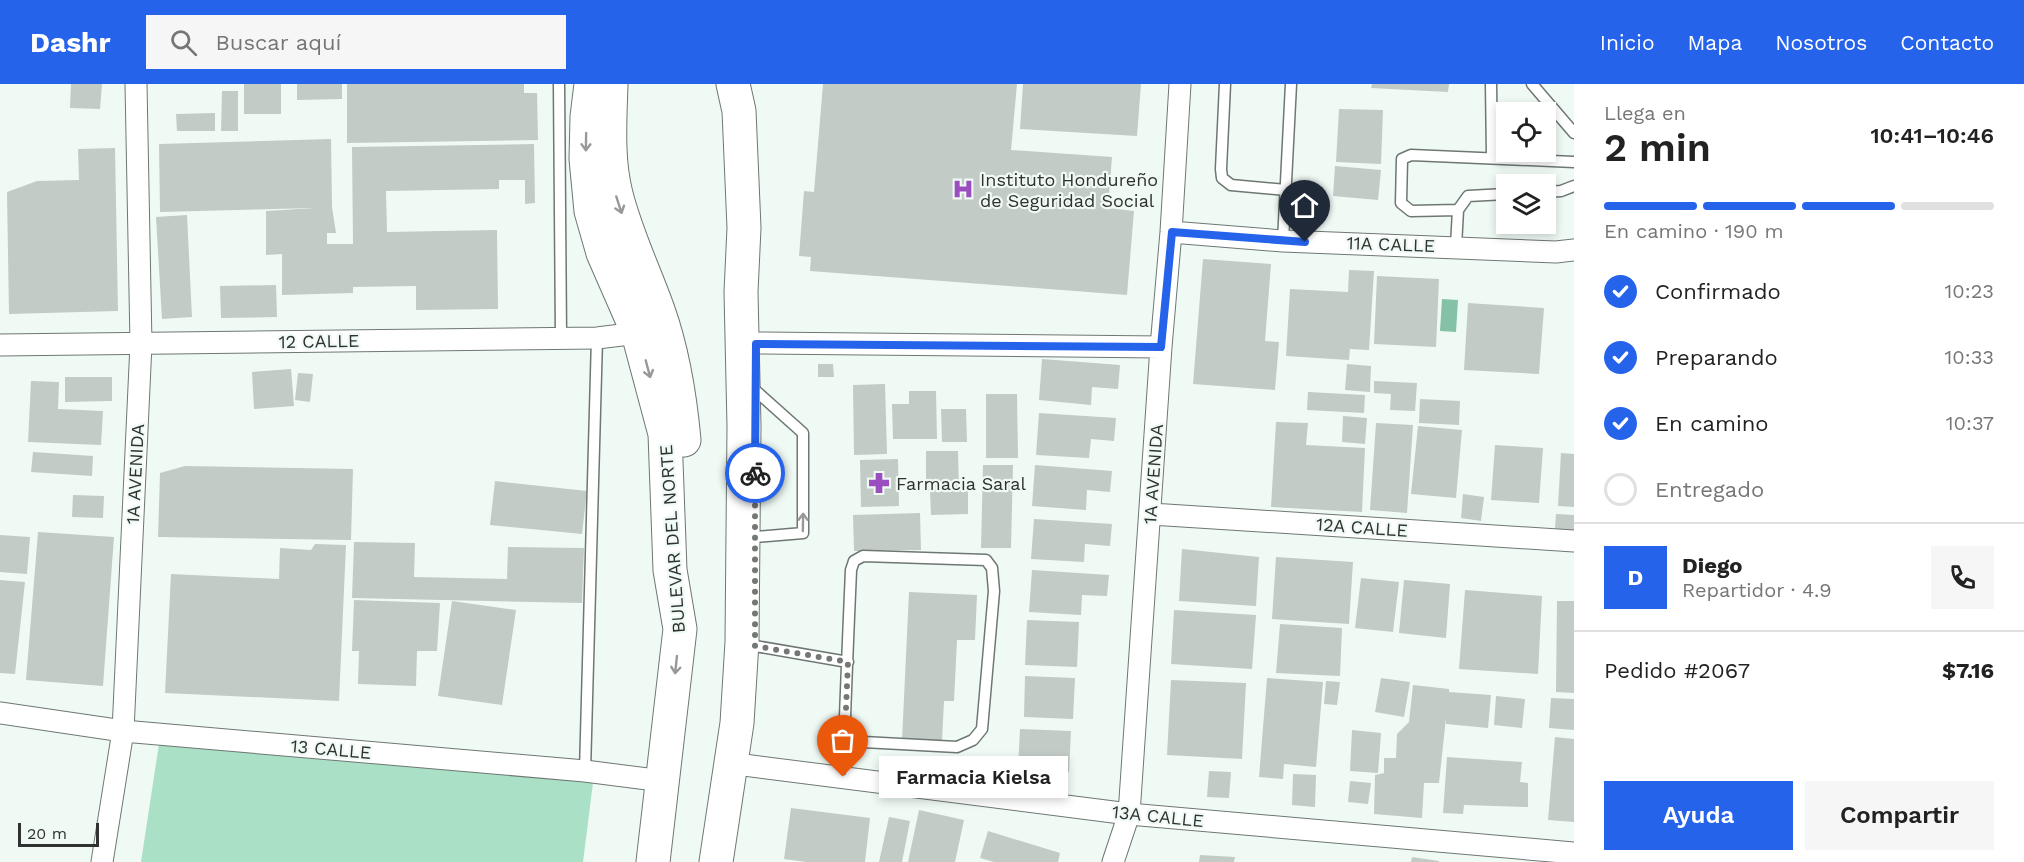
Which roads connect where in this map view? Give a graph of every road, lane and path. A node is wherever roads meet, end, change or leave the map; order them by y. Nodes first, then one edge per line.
1 (136, 84) edge
2 (559, 84) edge
3 (591, 84) edge
4 (611, 84) edge
5 (733, 84) edge
6 (750, 84) edge
7 (1180, 84) edge
8 (1225, 84) edge
9 (1291, 84) edge
10 (1491, 84) edge
11 (1532, 84) edge
12 (1574, 133) edge
13 (1492, 157) junction
14 (1574, 162) edge
15 (1574, 186) edge
16 (1286, 190) junction
17 (1556, 191) edge
18 (1496, 195) edge
19 (1458, 210) junction
20 (1172, 232) junction
21 (1283, 241) junction
22 (1456, 246) junction
23 (1574, 250) edge
24 (638, 333) junction
25 (561, 337) junction
26 (597, 338) junction
27 (141, 344) junction
28 (756, 344) junction
29 (0, 345) edge
30 (1161, 347) junction
31 (756, 391) junction
32 (1151, 514) junction
33 (755, 537) junction
34 (1574, 541) edge
35 (680, 629) junction
36 (755, 646) junction
37 (848, 662) junction
38 (0, 713) edge
39 (123, 732) junction
40 (844, 741) junction
41 (744, 765) junction
42 (585, 771) junction
43 (843, 777) junction
44 (663, 781) junction
45 (1129, 814) junction
46 (1574, 853) edge
47 (102, 862) edge
48 (653, 862) edge
49 (716, 862) edge
50 (730, 862) edge
51 (1113, 862) edge

1 - 27 street, 1A AVENIDA
2 - 25 lane
3 -> 24 highway, BULEVAR DEL NORTE
4 -> 35 highway
5 - 49 highway
6 - 28 highway
7 - 20 street, 1A AVENIDA
8 - 16 lane
9 - 16 lane
10 - 13 lane
11 - 12 lane
13 - 14 lane
13 - 19 lane
15 - 17 lane
16 - 21 lane
18 - 19 lane
19 - 22 lane
20 - 21 street, 11A CALLE
20 - 30 street, 1A AVENIDA
21 - 22 street, 11A CALLE
22 - 23 street, 11A CALLE
24 - 26 street, 12 CALLE
24 -> 35 highway, BULEVAR DEL NORTE
25 - 26 street, 12 CALLE
25 - 27 street, 12 CALLE
26 - 42 lane
27 - 29 street, 12 CALLE
27 - 39 street, 1A AVENIDA
28 - 30 street
28 - 31 highway
30 - 32 street, 1A AVENIDA
31 - 33 highway
33 -> 31 lane
32 - 34 street, 12A CALLE
32 - 45 street, 1A AVENIDA
33 - 36 highway
35 -> 44 highway, BULEVAR DEL NORTE
36 - 37 lane
36 - 41 highway
37 - 40 lane
37 - 40 lane
38 - 39 street, 13 CALLE
39 - 42 street, 13 CALLE
39 - 47 street, 1A AVENIDA
40 - 43 lane
41 - 43 street, 13A CALLE
41 - 50 highway
42 - 44 street, 13 CALLE
43 - 45 street, 13A CALLE
44 - 48 highway, BULEVAR DEL NORTE
45 - 46 street, 13A CALLE
45 - 51 street, 1A AVENIDA

